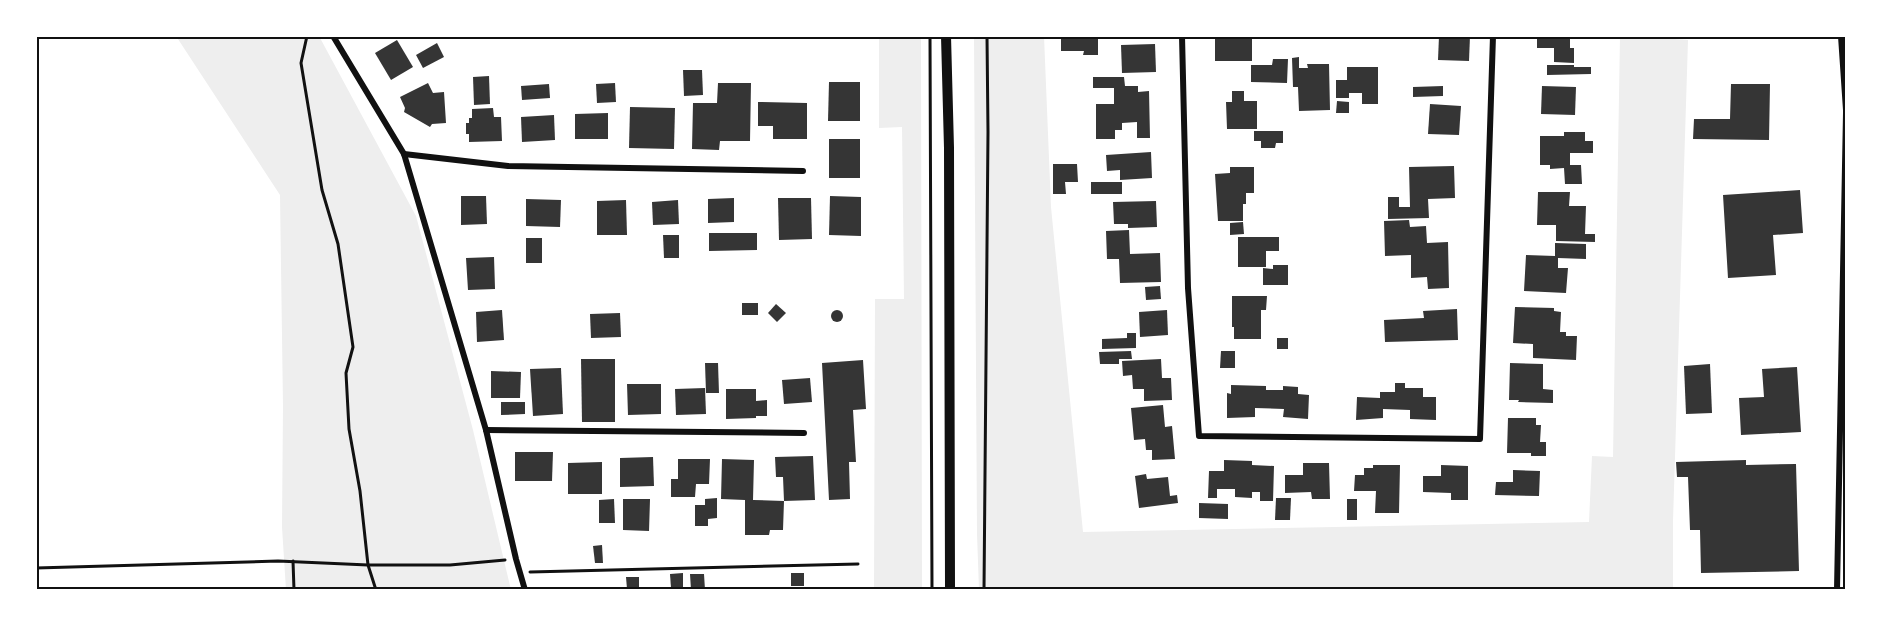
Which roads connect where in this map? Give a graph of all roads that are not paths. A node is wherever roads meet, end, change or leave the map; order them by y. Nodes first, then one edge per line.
1 (333, 36) edge
2 (946, 36) edge
3 (1182, 36) edge
4 (1493, 36) edge
5 (1841, 36) edge
6 (1846, 111) edge
7 (404, 154) junction
8 (803, 171) dead end
9 (486, 430) junction
10 (804, 433) dead end
11 (525, 590) edge
12 (950, 590) edge
13 (1838, 590) edge

1 - 7 street
2 - 12 street
3 - 4 street
5 - 6 street
6 - 13 street
7 - 8 street
7 - 9 street
9 - 10 street
9 - 11 street

